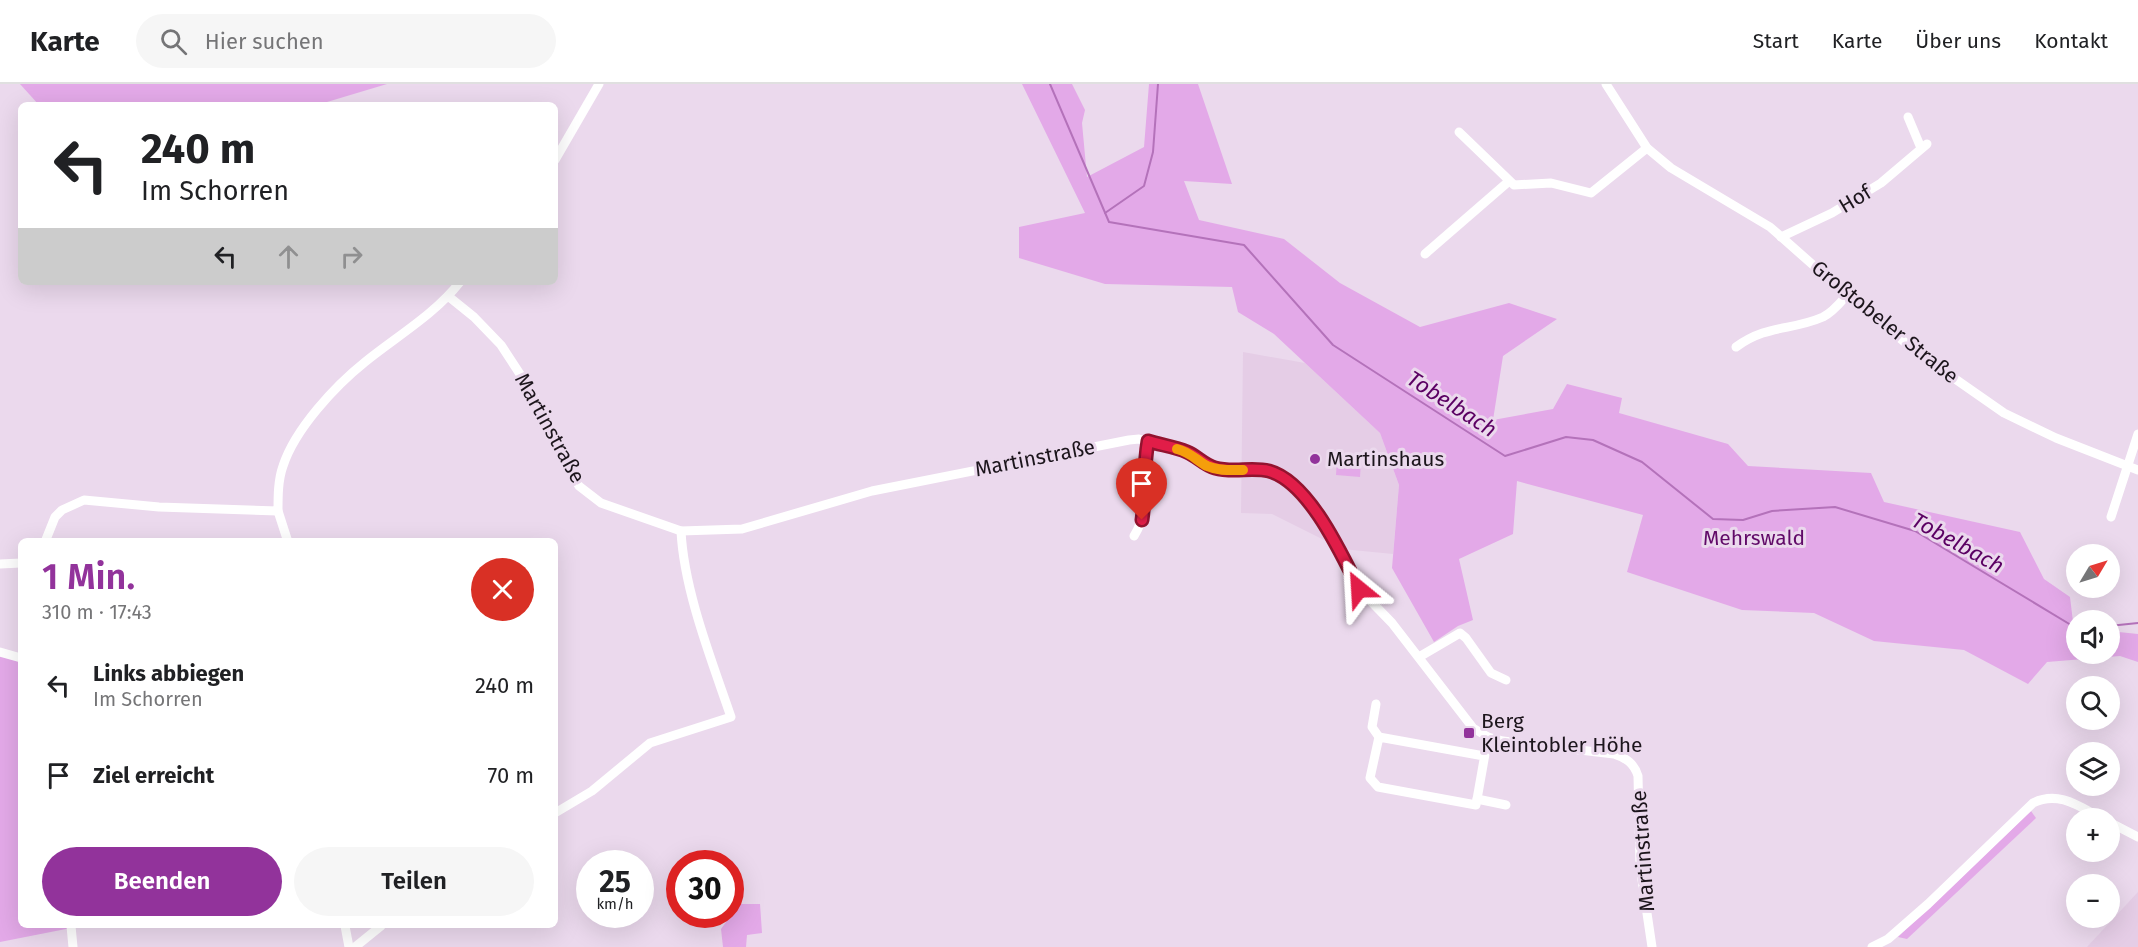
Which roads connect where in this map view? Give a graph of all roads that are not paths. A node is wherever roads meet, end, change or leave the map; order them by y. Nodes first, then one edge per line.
1 (599, 84) edge
2 (1606, 84) edge
3 (1908, 117) dead end
4 (1459, 132) dead end
5 (1647, 148) junction
6 (558, 155) edge
7 (1508, 182) junction
8 (1781, 237) junction
9 (1425, 254) dead end
10 (457, 285) edge
11 (1847, 295) junction
12 (448, 296) junction
13 (1736, 347) dead end
14 (2138, 434) edge
15 (1148, 441) junction
16 (2127, 466) junction
17 (2138, 470) edge
18 (278, 511) junction
19 (2111, 517) dead end
20 (681, 531) junction
21 (1134, 536) dead end
22 (47, 538) edge
23 (287, 538) edge
24 (18, 563) edge
25 (0, 564) edge
26 (0, 652) edge
27 (18, 657) edge
28 (1419, 657) junction
29 (1506, 680) dead end
30 (1376, 704) dead end
31 (1379, 737) junction
32 (1488, 737) junction
33 (1484, 756) junction
34 (1477, 799) junction
35 (1506, 805) dead end
36 (2082, 808) edge
37 (558, 811) edge
38 (2120, 828) edge
39 (2138, 837) edge
40 (71, 928) edge
41 (345, 928) edge
42 (379, 928) edge
43 (73, 947) edge
44 (349, 947) edge
45 (356, 947) edge
46 (1652, 947) edge
47 (1872, 947) edge

1 - 6 street
2 - 5 street, Großtobeler Straße
3 - 8 street, Hof
4 - 7 street
5 - 7 street
5 - 8 street, Großtobeler Straße
7 - 9 street
8 - 11 street, Großtobeler Straße
10 - 12 street
11 - 13 street
11 - 16 street, Großtobeler Straße
12 - 18 street
12 - 20 street, Martinstraße
14 - 16 street
15 - 20 street, Martinstraße
15 - 21 street
15 - 28 street, Martinstraße
16 - 17 street, Großtobeler Straße
16 - 19 street
18 - 22 street
18 - 23 street
20 - 37 street
24 - 25 street
26 - 27 street
28 - 29 street
28 - 32 street, Martinstraße
30 - 31 street
31 - 33 street
31 - 34 street
32 - 33 street
32 - 46 street, Martinstraße
33 - 34 street
34 - 35 street
36 - 47 street
38 - 39 street
40 - 43 street
41 - 44 street
42 - 45 street

